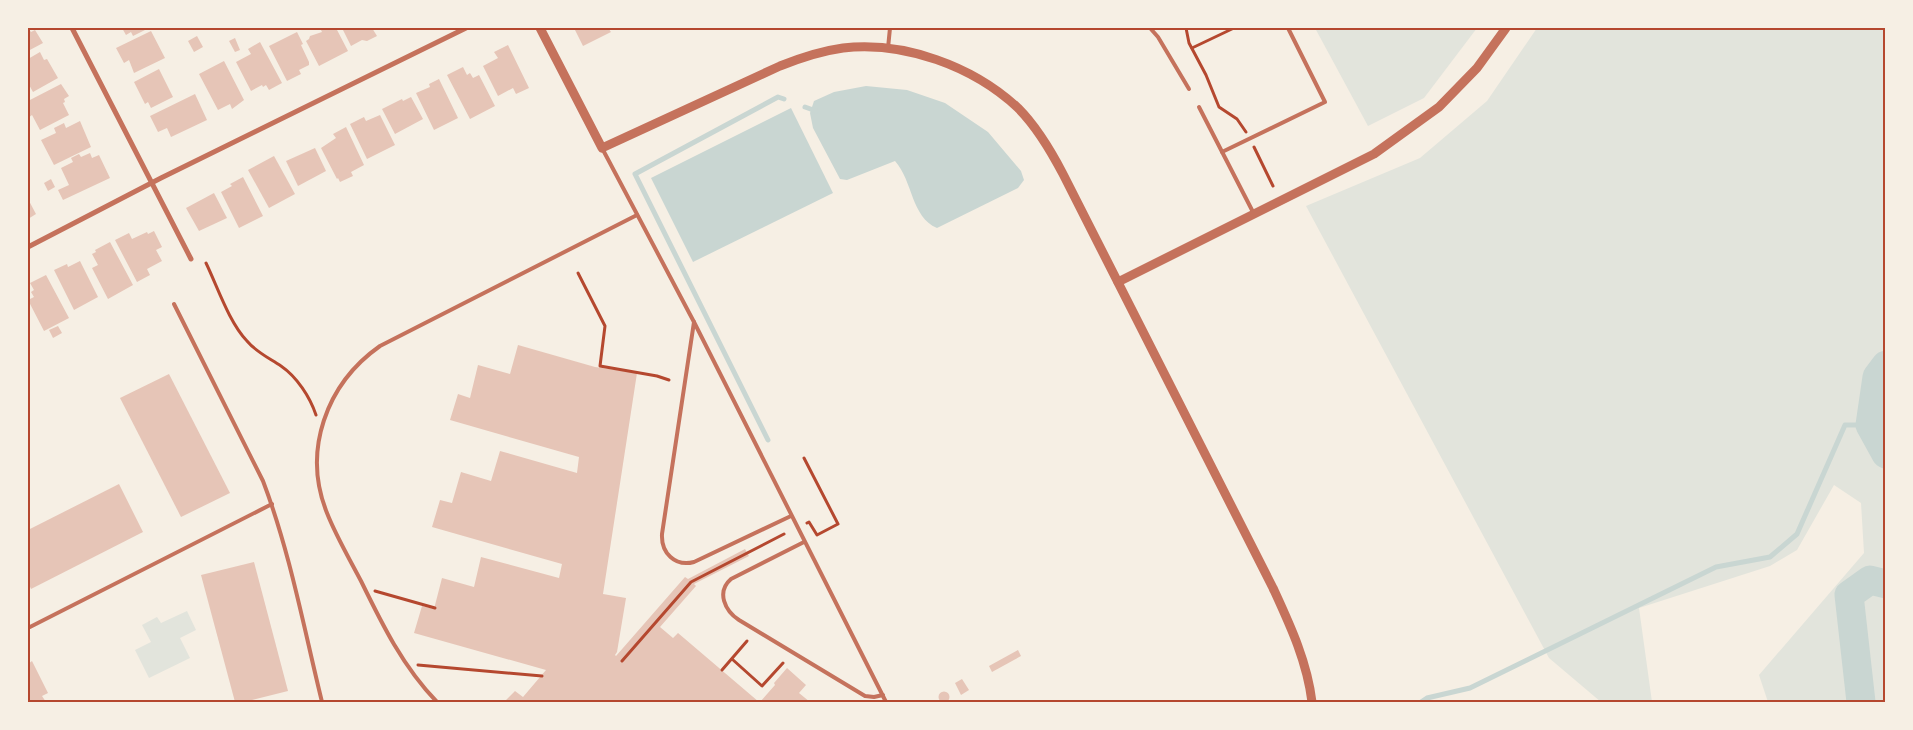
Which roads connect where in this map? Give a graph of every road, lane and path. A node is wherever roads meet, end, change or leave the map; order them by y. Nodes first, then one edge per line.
1 (72, 28) edge
2 (466, 28) edge
3 (540, 28) edge
4 (890, 28) edge
5 (1150, 28) edge
6 (1186, 28) edge
7 (1234, 28) edge
8 (1288, 28) edge
9 (1506, 28) edge
10 (888, 48) junction
11 (1192, 48) junction
12 (1190, 89) dead end
13 (1199, 107) dead end
14 (1250, 139) junction
15 (602, 148) junction
16 (1222, 152) junction
17 (152, 182) junction
18 (1273, 186) dead end
19 (1254, 214) junction
20 (637, 215) junction
21 (28, 247) edge
22 (192, 259) dead end
23 (206, 264) dead end
24 (578, 273) dead end
25 (1118, 282) junction
26 (174, 304) dead end
27 (694, 322) junction
28 (669, 380) dead end
29 (320, 430) junction
30 (804, 458) dead end
31 (272, 504) junction
32 (791, 516) junction
33 (807, 523) dead end
34 (784, 534) dead end
35 (804, 542) junction
36 (366, 591) junction
37 (435, 608) dead end
38 (28, 628) edge
39 (747, 642) dead end
40 (732, 659) junction
41 (622, 661) dead end
42 (783, 663) dead end
43 (406, 664) junction
44 (722, 670) dead end
45 (542, 676) dead end
46 (883, 695) junction
47 (322, 702) edge
48 (437, 702) edge
49 (886, 702) edge
50 (1312, 702) edge

1 - 17 street
2 - 17 street
3 - 15 street
4 - 10 lane
5 - 12 lane
6 - 11 path
7 - 11 path
8 - 14 lane
9 - 19 street
10 - 15 street
10 - 25 street
11 - 14 path
13 - 16 lane
14 - 16 lane
14 - 18 path
15 - 20 lane
16 - 19 lane
17 - 21 street
17 - 22 street
19 - 25 street
20 - 27 lane
20 - 29 lane
23 - 29 path
24 - 28 path
25 - 50 street
26 - 31 lane
27 - 32 lane
27 - 32 lane
29 - 36 lane
30 - 33 path
31 - 38 lane
31 - 47 lane
32 - 35 lane
34 - 41 path
35 - 46 lane
35 - 46 lane
36 - 37 path
36 - 43 lane
39 - 40 path
40 - 42 path
40 - 44 path
43 - 45 path
43 - 48 lane
46 - 49 lane

